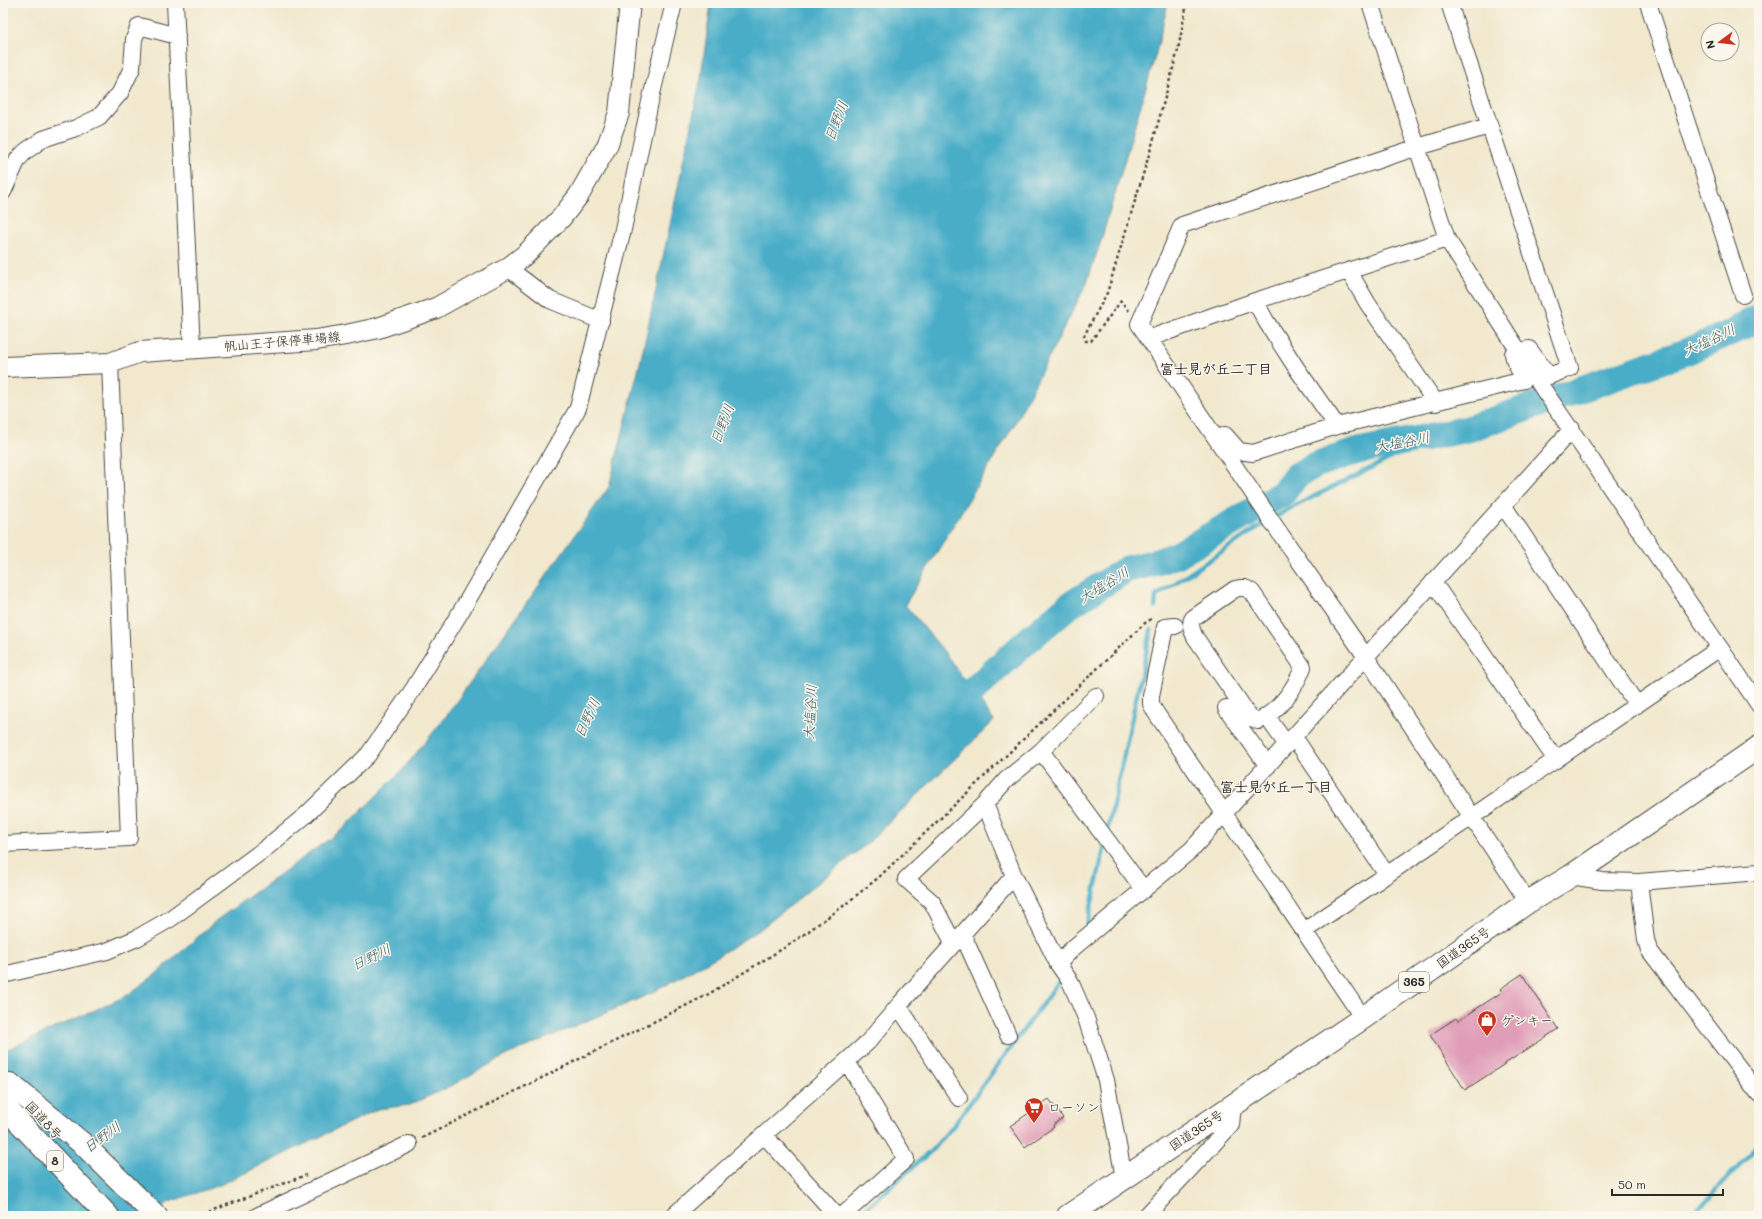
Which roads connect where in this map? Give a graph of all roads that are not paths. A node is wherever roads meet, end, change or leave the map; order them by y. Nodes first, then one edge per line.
1 (175, 3) edge
2 (630, 3) edge
3 (674, 3) edge
4 (1370, 3) edge
5 (1648, 3) edge
6 (1453, 4) edge
7 (177, 36) junction
8 (1489, 126) junction
9 (1418, 147) junction
10 (3, 192) edge
11 (1447, 239) junction
12 (508, 268) junction
13 (1351, 270) junction
14 (1743, 295) dead end
15 (1255, 301) junction
16 (601, 321) junction
17 (1150, 338) junction
18 (192, 348) junction
19 (1520, 352) junction
20 (110, 363) junction
21 (3, 367) edge
22 (1436, 403) junction
23 (1199, 412) junction
24 (1337, 426) junction
25 (1572, 429) junction
26 (1503, 505) junction
27 (1433, 582) junction
28 (1170, 627) road end
29 (1720, 648) junction
30 (1366, 657) junction
31 (1096, 696) dead end
32 (1637, 705) junction
33 (1759, 705) edge
34 (1226, 708) dead end
35 (1267, 717) junction
36 (1290, 741) junction
37 (1759, 747) edge
38 (1041, 751) junction
39 (1556, 760) junction
40 (1268, 766) junction
41 (985, 804) junction
42 (1224, 815) junction
43 (1472, 817) junction
44 (3, 844) edge
45 (1759, 872) edge
46 (1387, 875) junction
47 (1014, 876) junction
48 (1571, 876) junction
49 (1639, 882) junction
50 (1144, 890) junction
51 (1528, 902) junction
52 (1304, 931) junction
53 (957, 940) junction
54 (1058, 964) junction
55 (3, 975) edge
56 (898, 1007) junction
57 (1363, 1018) junction
58 (1008, 1035) dead end
59 (847, 1062) junction
60 (7, 1080) edge
61 (1759, 1094) edge
62 (959, 1098) dead end
63 (3, 1105) edge
64 (1233, 1105) junction
65 (3, 1114) edge
66 (764, 1135) junction
67 (409, 1144) road end
68 (1124, 1178) junction
69 (87, 1216) edge
70 (108, 1216) edge
71 (135, 1216) edge
72 (156, 1216) edge
73 (257, 1216) edge
74 (673, 1216) edge
75 (837, 1216) edge
76 (842, 1216) edge
77 (1068, 1216) edge
78 (1146, 1216) edge

1 - 7 street
2 - 12 main road, 帆山王子保停車場線
3 - 16 street
4 - 9 street
5 - 14 street
6 - 8 street
7 - 10 street
7 - 18 street
8 - 9 street
8 - 19 street
9 - 11 street
9 - 17 street
11 - 13 street
11 - 19 street
12 - 16 street
12 - 18 main road, 帆山王子保停車場線
13 - 15 street
13 - 22 street
15 - 17 street
15 - 24 street
16 - 55 street
17 - 23 street
18 - 20 main road, 帆山王子保停車場線
19 - 22 street
19 - 25 street
20 - 21 main road, 帆山王子保停車場線
20 - 44 street
22 - 24 street
23 - 24 street
23 - 30 street
25 - 26 street
25 - 29 street
26 - 27 street
26 - 32 street
27 - 30 street
27 - 39 street
28 - 42 street
29 - 32 street
29 - 33 street
30 - 36 street
30 - 43 street
31 - 38 street
32 - 39 street
34 - 40 street
35 - 35 street
35 - 36 street
36 - 40 street
36 - 46 street
37 - 48 highway, 国道365号 / 365
38 - 41 street
38 - 50 street
39 - 43 street
40 - 42 street
41 - 47 street
41 - 53 street
42 - 50 street
42 - 52 street
43 - 46 street
43 - 51 street
45 - 49 street
46 - 52 street
47 - 53 street
47 - 54 street
48 - 49 street
48 - 51 highway, 国道365号 / 365
49 - 61 street
50 - 54 street
51 - 57 highway, 国道365号 / 365
52 - 57 street
53 - 56 street
53 - 58 street
54 - 68 street
56 - 59 street
56 - 62 street
57 - 64 highway, 国道365号 / 365
59 - 66 street
59 - 76 street
60 - 71 highway, 国道8号 / 8
60 - 72 highway, 8
63 - 70 highway, 国道8号 / 8
64 - 68 highway, 国道365号 / 365
64 - 78 street
65 - 69 highway, 8
66 - 74 street
66 - 75 street
67 - 73 street
68 - 77 highway, 国道365号 / 365

